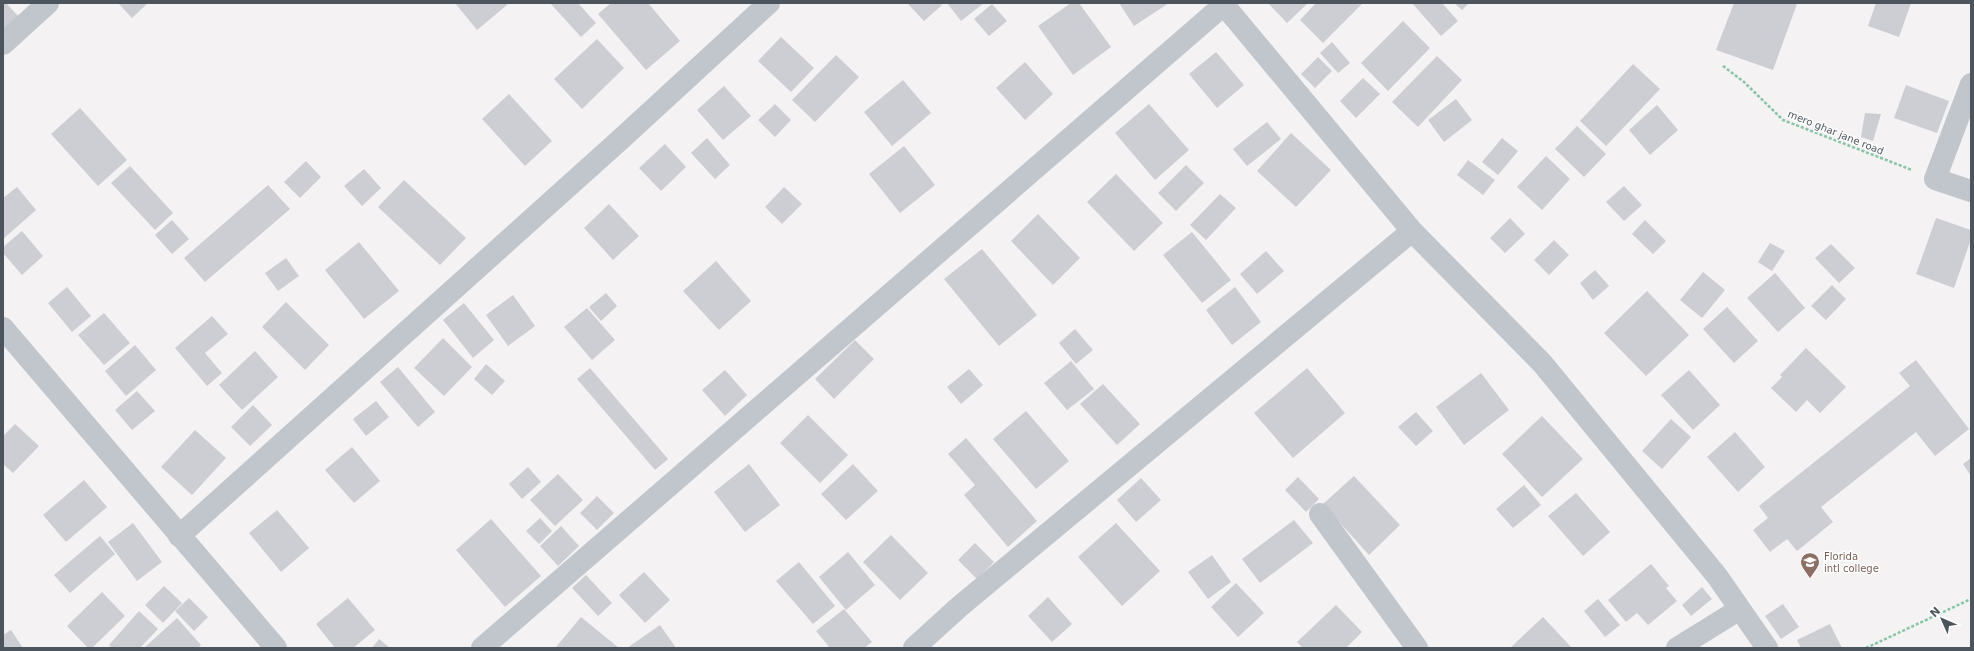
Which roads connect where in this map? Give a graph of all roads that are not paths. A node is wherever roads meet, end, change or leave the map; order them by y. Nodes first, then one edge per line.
1 (48, 3) edge
2 (769, 3) edge
3 (1225, 4) edge
4 (3, 44) edge
5 (1971, 84) edge
6 (1971, 191) edge
7 (1412, 231) junction
8 (3, 328) edge
9 (1320, 514) dead end
10 (179, 536) junction
11 (1740, 609) junction
12 (276, 648) edge
13 (482, 648) edge
14 (914, 648) edge
15 (1416, 648) edge
16 (1677, 648) edge
17 (1767, 648) edge

1 - 4 street
2 - 10 street
3 - 7 street
3 - 13 street
5 - 6 street
7 - 11 street
7 - 14 street
8 - 10 street
9 - 15 street
10 - 12 street
11 - 16 street
11 - 17 street

